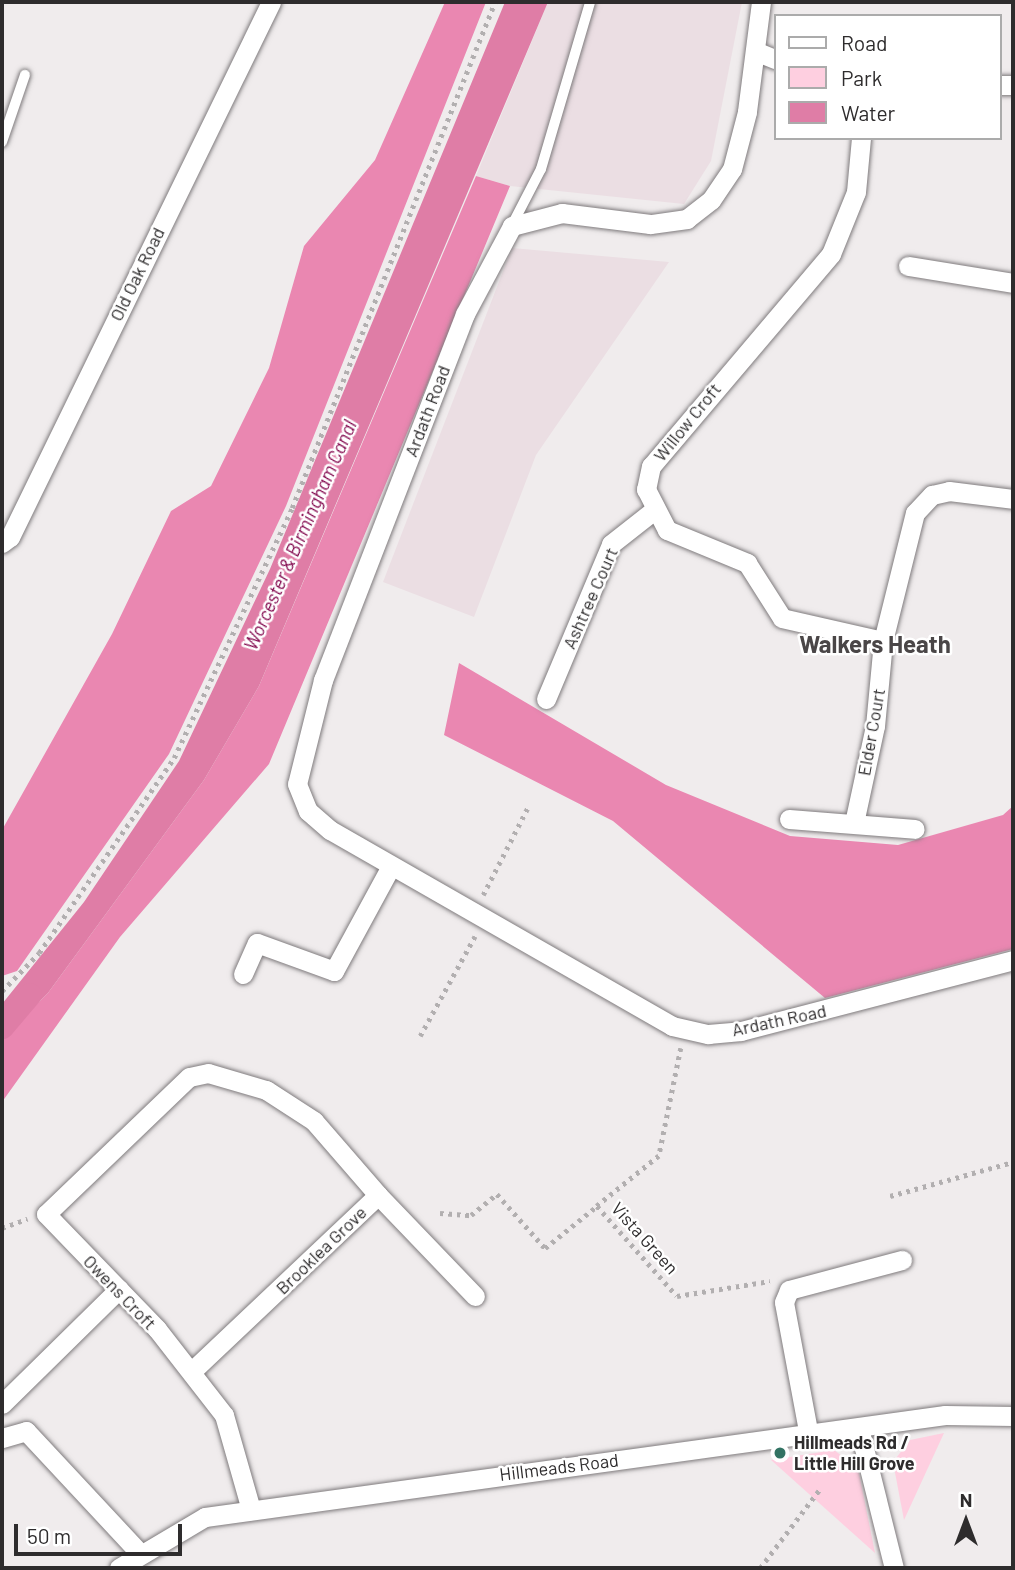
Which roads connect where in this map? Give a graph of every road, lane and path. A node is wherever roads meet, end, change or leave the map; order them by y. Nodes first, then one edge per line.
1 (495, 2) edge
2 (590, 2) edge
3 (761, 2) edge
4 (263, 3) edge
5 (755, 51) junction
6 (774, 59) edge
7 (25, 75) dead end
8 (862, 140) edge
9 (2, 142) edge
10 (512, 226) junction
11 (908, 266) dead end
12 (1013, 284) edge
13 (1013, 499) edge
14 (653, 511) junction
15 (2, 543) edge
16 (883, 641) junction
17 (546, 699) dead end
18 (527, 809) dead end
19 (789, 819) dead end
20 (854, 823) junction
21 (915, 829) dead end
22 (390, 866) junction
23 (478, 917) junction
24 (1013, 960) edge
25 (243, 974) dead end
26 (2, 991) edge
27 (685, 1029) junction
28 (420, 1036) dead end
29 (1013, 1162) edge
30 (378, 1195) junction
31 (890, 1196) dead end
32 (597, 1206) junction
33 (440, 1213) dead end
34 (46, 1214) junction
35 (2, 1228) edge
36 (902, 1260) dead end
37 (119, 1289) junction
38 (789, 1290) junction
39 (475, 1296) dead end
40 (192, 1371) junction
41 (2, 1404) edge
42 (1013, 1416) edge
43 (859, 1428) junction
44 (809, 1436) junction
45 (2, 1438) edge
46 (820, 1489) dead end
47 (251, 1510) junction
48 (139, 1552) junction
49 (120, 1568) edge
50 (760, 1568) edge
51 (894, 1568) edge

1 - 26 path
2 - 10 lane
3 - 5 street
4 - 15 street, Old Oak Road
5 - 6 street
5 - 10 street
7 - 9 lane
8 - 14 street, Willow Croft
10 - 22 street, Ardath Road
11 - 12 street
13 - 16 street, Elder Court
14 - 16 street
14 - 17 street, Ashtree Court
16 - 20 street, Elder Court
18 - 23 path
19 - 20 street
20 - 21 street
22 - 23 street, Ardath Road
22 - 25 street
23 - 27 street, Ardath Road
23 - 28 path
24 - 27 street, Ardath Road
27 - 32 path, Vista Green
29 - 31 path
30 - 34 street, Brooklea Grove
30 - 39 street
30 - 40 street, Brooklea Grove
32 - 33 path
32 - 38 path, Vista Green
34 - 35 path
34 - 37 street, Owens Croft
36 - 38 street
37 - 40 street, Owens Croft
37 - 41 street
38 - 44 street
40 - 47 street, Owens Croft
42 - 43 street, Hillmeads Road
43 - 44 street, Hillmeads Road
43 - 51 street
44 - 47 street, Hillmeads Road
45 - 48 street
46 - 50 path
47 - 48 street, Hillmeads Road
48 - 49 street, Hillmeads Road

